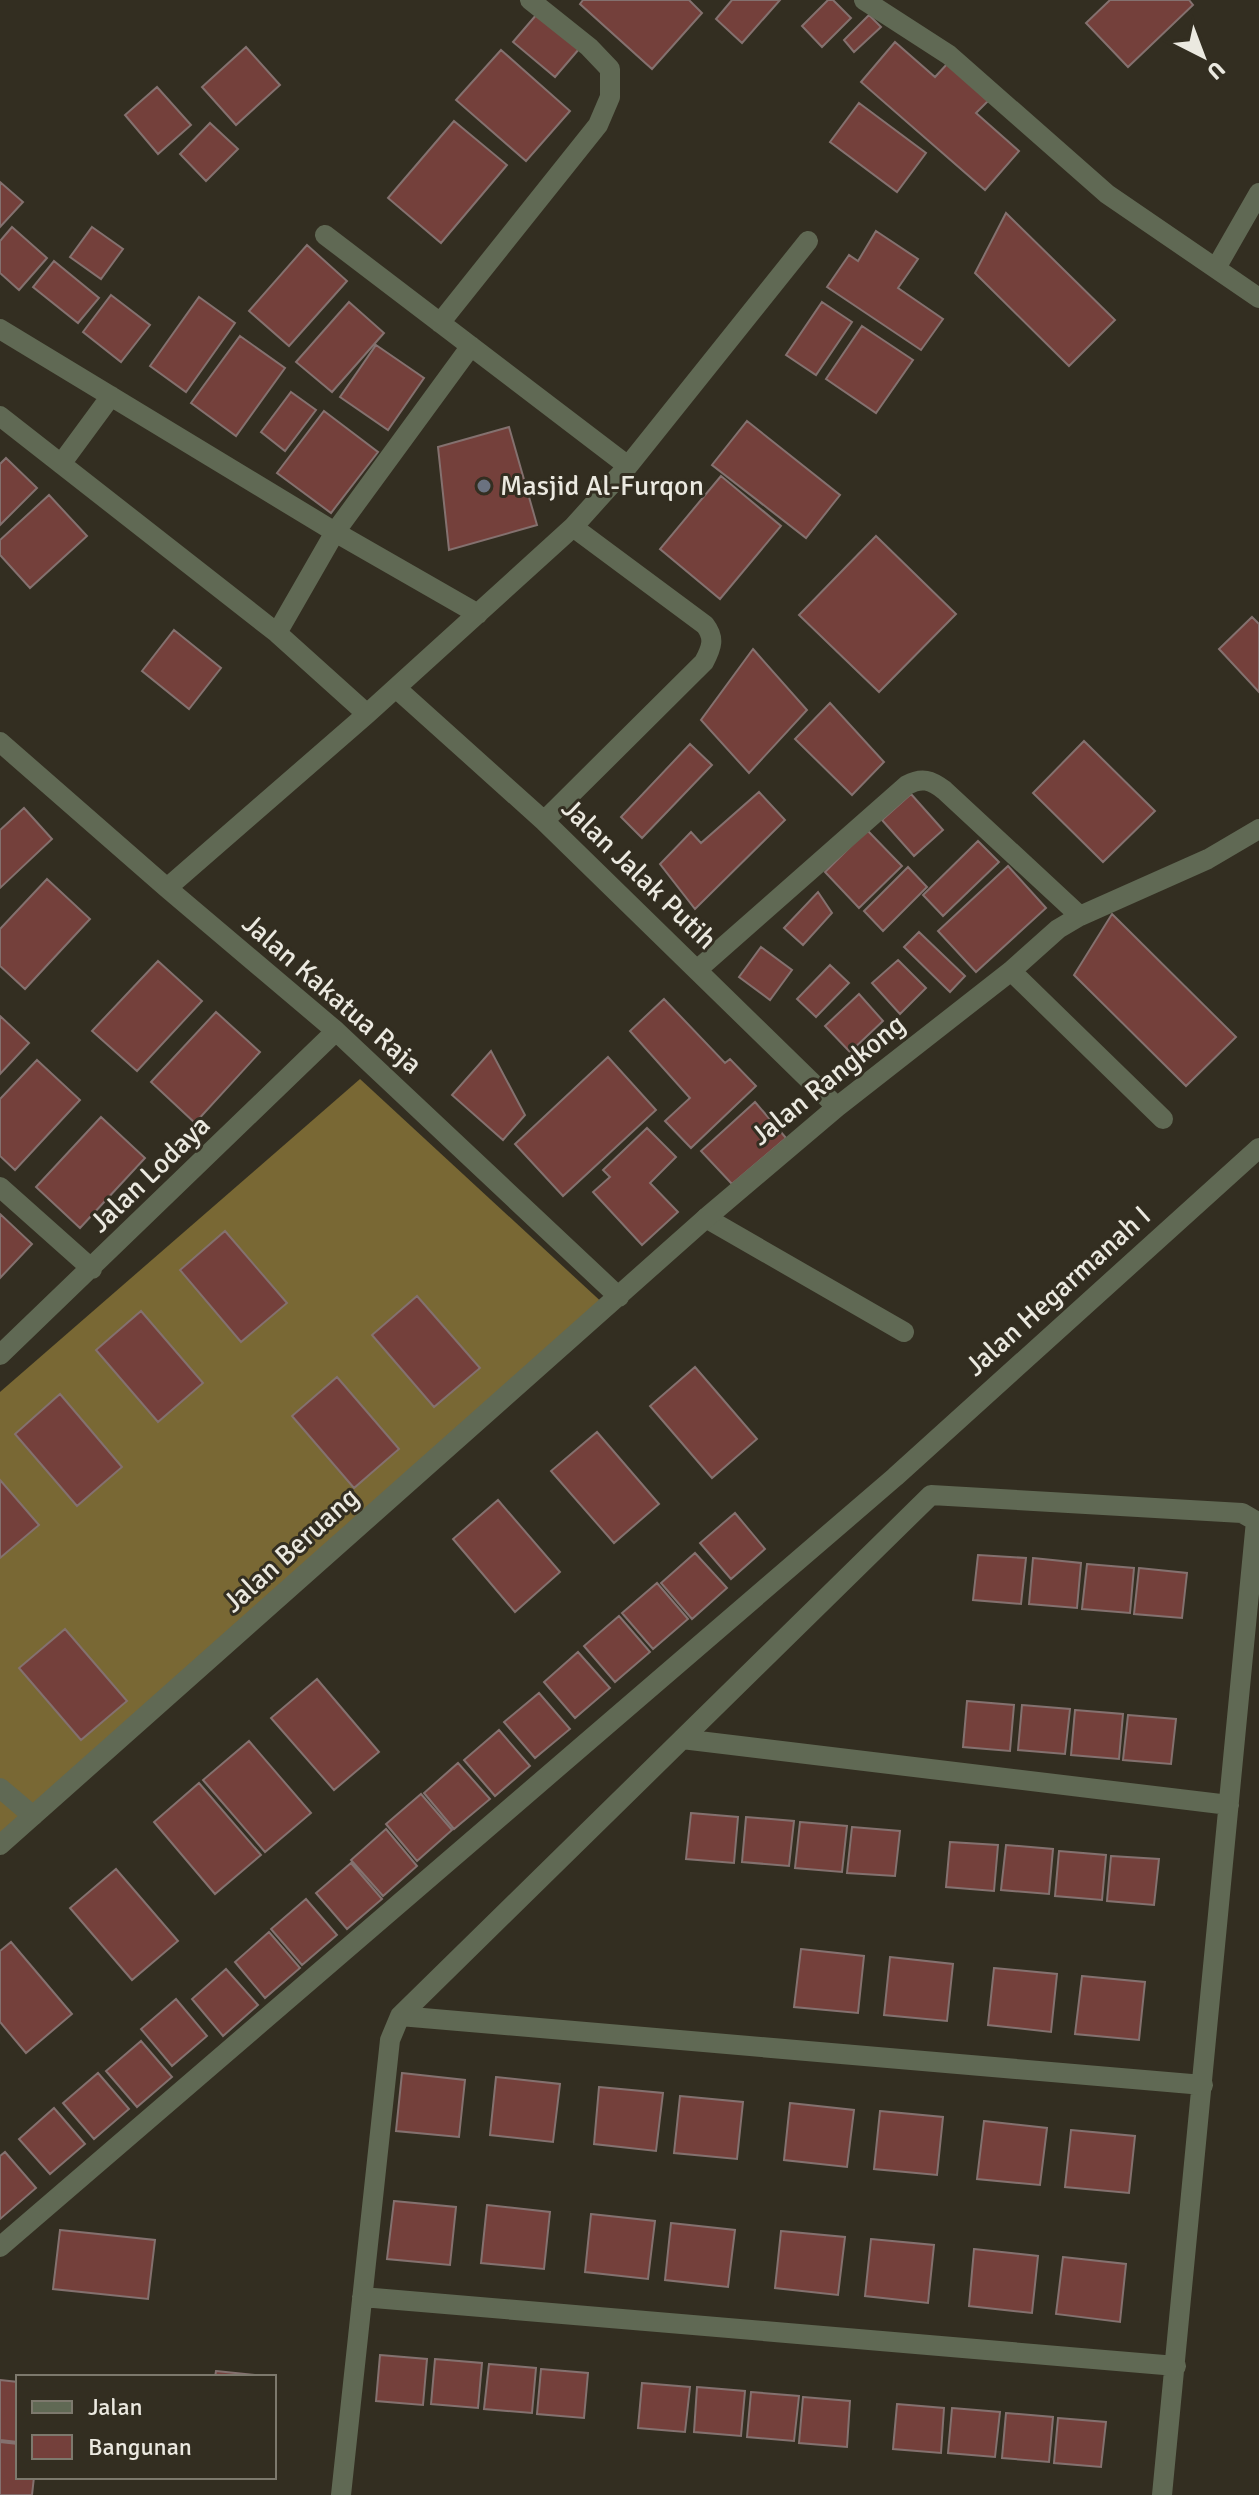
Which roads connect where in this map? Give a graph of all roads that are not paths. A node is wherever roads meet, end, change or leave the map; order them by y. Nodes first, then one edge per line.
1 (864, 0) edge
2 (539, 2) edge
3 (1259, 193) edge
4 (325, 235) dead end
5 (808, 241) dead end
6 (1216, 268) junction
7 (1259, 298) edge
8 (440, 323) junction
9 (0, 329) edge
10 (471, 346) junction
11 (111, 396) junction
12 (0, 416) edge
13 (61, 464) junction
14 (628, 466) junction
15 (573, 527) junction
16 (335, 532) junction
17 (478, 614) junction
18 (277, 633) junction
19 (396, 688) junction
20 (367, 714) junction
21 (0, 742) edge
22 (544, 821) junction
23 (1259, 829) edge
24 (167, 888) junction
25 (1080, 916) junction
26 (697, 970) junction
27 (1011, 971) junction
28 (336, 1031) junction
29 (837, 1107) junction
30 (1163, 1119) dead end
31 (1259, 1148) edge
32 (0, 1187) edge
33 (706, 1218) junction
34 (92, 1269) junction
35 (619, 1297) junction
36 (904, 1332) dead end
37 (0, 1355) edge
38 (682, 1739) junction
39 (0, 1788) edge
40 (1229, 1805) junction
41 (33, 1816) junction
42 (0, 1845) edge
43 (400, 2016) junction
44 (1203, 2085) junction
45 (0, 2247) edge
46 (362, 2297) junction
47 (1176, 2366) junction
48 (341, 2495) edge
49 (1162, 2495) edge

1 - 6 street
2 - 8 street
3 - 6 street
4 - 8 street
5 - 14 street
6 - 7 street
8 - 10 street
9 - 11 street
10 - 14 street
10 - 16 street
11 - 13 street
11 - 16 street
12 - 13 street
13 - 18 street
14 - 15 street
15 - 17 street
15 - 22 street
16 - 17 street
16 - 18 street
17 - 19 street
18 - 20 street
19 - 20 street
19 - 22 street, Jalan Jalak Putih
20 - 24 street
21 - 24 street, Jalan Kakatua Raja
22 - 26 street, Jalan Jalak Putih
23 - 25 street
24 - 28 street, Jalan Kakatua Raja
25 - 26 street
25 - 27 street, Jalan Rangkong
26 - 29 street, Jalan Jalak Putih
27 - 29 street, Jalan Rangkong
27 - 30 street
28 - 34 street, Jalan Lodaya
28 - 35 street, Jalan Kakatua Raja
29 - 33 street, Jalan Rangkong
31 - 45 street, Jalan Hegarmanah I
32 - 34 street
33 - 35 street, Jalan Rangkong
33 - 36 street
34 - 37 street, Jalan Lodaya
35 - 41 street, Jalan Beruang
38 - 40 street
38 - 40 street
38 - 43 street
39 - 41 street
40 - 44 street
41 - 42 street, Jalan Beruang
43 - 44 street
43 - 46 street
44 - 47 street
46 - 47 street
46 - 48 street
47 - 49 street

